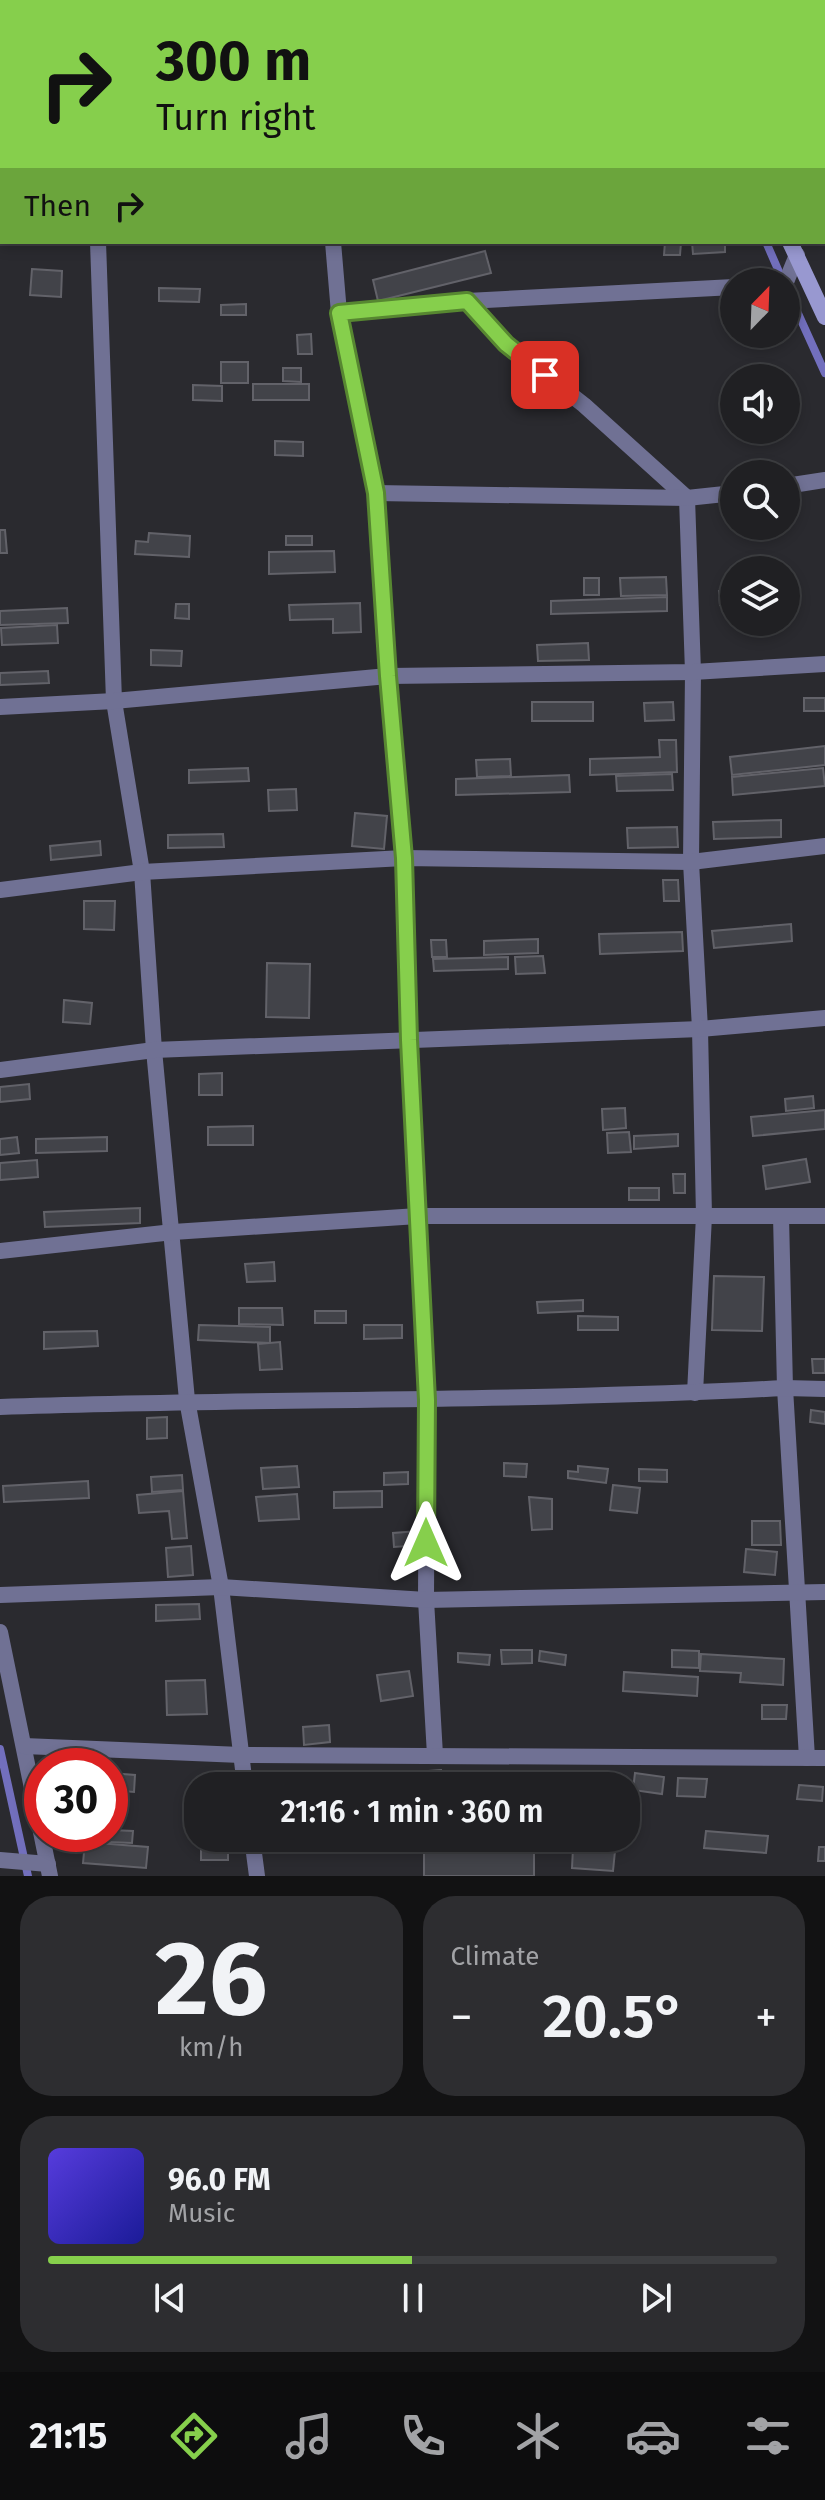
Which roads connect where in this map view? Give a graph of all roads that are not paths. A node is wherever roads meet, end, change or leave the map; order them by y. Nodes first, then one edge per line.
1 (98, 244) edge
2 (333, 244) edge
3 (793, 248) edge
4 (789, 268) edge
5 (720, 288) edge
6 (467, 301) junction
7 (339, 313) junction
8 (825, 317) edge
9 (825, 480) edge
10 (800, 484) edge
11 (376, 493) junction
12 (720, 494) edge
13 (687, 498) junction
14 (825, 664) edge
15 (693, 672) junction
16 (388, 676) junction
17 (114, 701) junction
18 (0, 707) edge
19 (825, 846) edge
20 (404, 858) junction
21 (691, 862) junction
22 (142, 872) junction
23 (0, 890) edge
24 (825, 1018) edge
25 (700, 1029) junction
26 (409, 1040) junction
27 (154, 1050) junction
28 (0, 1070) edge
29 (418, 1216) junction
30 (704, 1216) junction
31 (781, 1216) junction
32 (825, 1216) edge
33 (173, 1232) junction
34 (0, 1251) edge
35 (785, 1388) junction
36 (825, 1389) edge
37 (695, 1393) junction
38 (187, 1400) junction
39 (427, 1400) junction
40 (0, 1407) edge
41 (221, 1587) junction
42 (825, 1592) edge
43 (798, 1593) junction
44 (0, 1595) edge
45 (426, 1600) junction
46 (0, 1632) edge
47 (24, 1746) junction
48 (241, 1755) junction
49 (435, 1755) junction
50 (807, 1758) junction
51 (825, 1758) edge
52 (243, 1772) edge
53 (254, 1852) edge
54 (0, 1860) edge
55 (49, 1870) edge
56 (257, 1876) edge

1 - 17 street
2 - 7 street
3 - 4 street
3 - 8 street
5 - 6 street
6 - 7 street
6 - 13 street
7 - 11 street
9 - 10 street
11 - 13 street
11 - 16 street
12 - 13 street
13 - 15 street
14 - 15 street
15 - 16 street
15 - 21 street
16 - 17 street
16 - 20 street
17 - 18 street
17 - 22 street
19 - 21 street
20 - 21 street
20 - 22 street
20 - 26 street
21 - 25 street
22 - 23 street
22 - 27 street
24 - 25 street
25 - 26 street
25 - 30 street
26 - 27 street
26 - 29 street
27 - 28 street
27 - 33 street
29 - 30 street
29 - 33 street
29 - 39 street
30 - 31 street
30 - 37 street
31 - 32 street
31 - 35 street
33 - 34 street
33 - 38 street
35 - 36 street
35 - 37 street
35 - 43 street
37 - 39 street
38 - 39 street
38 - 40 street
38 - 41 street
39 - 45 street
41 - 44 street
41 - 45 street
41 - 48 street
42 - 43 street
43 - 45 street
43 - 50 street
45 - 49 street
46 - 47 street
47 - 48 street
47 - 55 street
48 - 49 street
48 - 52 street
49 - 50 street
50 - 51 street
53 - 56 street
54 - 55 street

